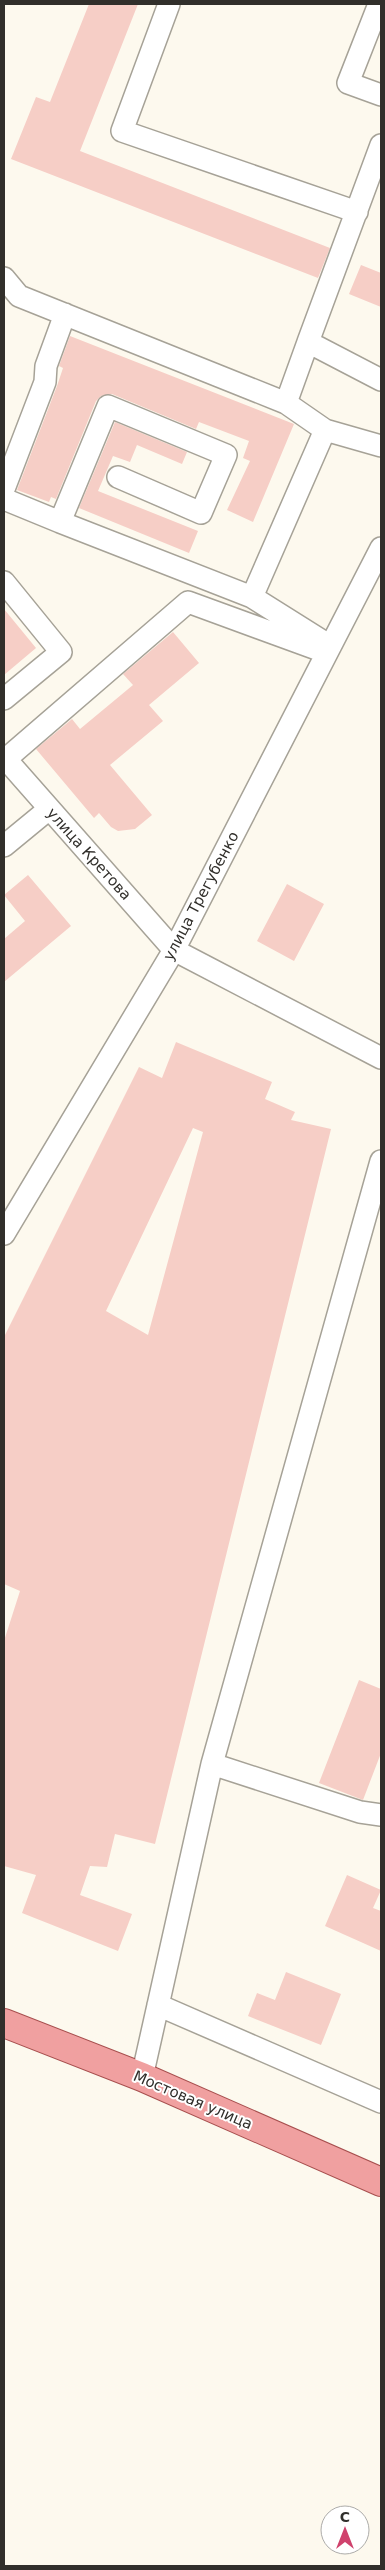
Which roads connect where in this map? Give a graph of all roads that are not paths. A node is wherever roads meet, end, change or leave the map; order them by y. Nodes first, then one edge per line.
1 (169, 4) edge
2 (379, 4) edge
3 (381, 95) edge
4 (381, 145) edge
5 (357, 212) junction
6 (4, 278) edge
7 (65, 314) junction
8 (308, 342) junction
9 (381, 380) edge
10 (286, 403) junction
11 (325, 430) junction
12 (381, 446) edge
13 (118, 477) dead end
14 (4, 489) edge
15 (4, 499) edge
16 (60, 522) junction
17 (381, 548) edge
18 (4, 582) edge
19 (252, 596) junction
20 (329, 649) junction
21 (4, 699) edge
22 (5, 758) edge
23 (49, 809) junction
24 (4, 846) edge
25 (174, 950) junction
26 (381, 1058) edge
27 (381, 1160) edge
28 (4, 1234) edge
29 (212, 1764) junction
30 (381, 1815) edge
31 (158, 2005) junction
32 (4, 2023) edge
33 (142, 2078) junction
34 (381, 2102) edge
35 (381, 2182) edge

1 - 5 street
2 - 3 street
4 - 5 street
5 - 8 street
6 - 7 street
7 - 10 street
7 - 14 street
8 - 9 street
8 - 10 street
10 - 11 street
11 - 12 street
11 - 19 street
13 - 16 street
15 - 16 street
16 - 19 street
17 - 20 street, улица Трегубенко
18 - 21 street
19 - 20 street
20 - 22 street
20 - 25 street, улица Трегубенко
22 - 23 street, улица Кретова
23 - 24 street
23 - 25 street, улица Кретова
25 - 26 street
25 - 28 street, улица Трегубенко
27 - 29 street
29 - 30 street
29 - 31 street
31 - 33 street
31 - 34 street
32 - 33 main road, Мостовая улица
33 - 35 main road, Мостовая улица

